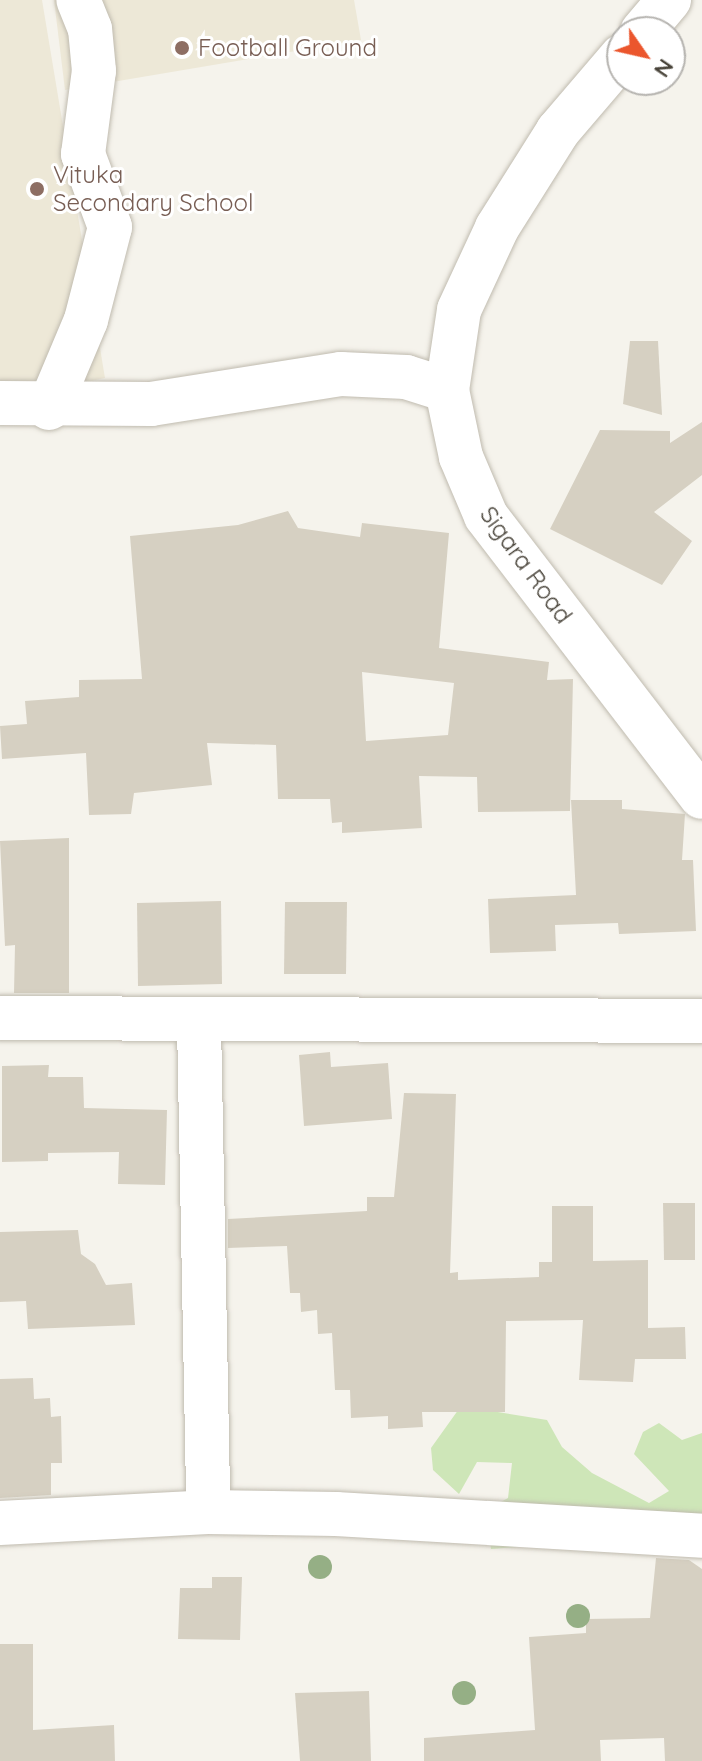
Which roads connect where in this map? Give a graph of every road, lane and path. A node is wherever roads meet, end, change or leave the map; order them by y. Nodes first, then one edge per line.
1 (78, 0) edge
2 (669, 0) edge
3 (656, 16) edge
4 (606, 75) edge
5 (447, 390) junction
6 (0, 403) edge
7 (49, 408) junction
8 (702, 797) edge
9 (0, 1018) edge
10 (702, 1021) edge
11 (199, 1023) junction
12 (208, 1512) junction
13 (0, 1523) edge
14 (702, 1536) edge

1 - 7 street
2 - 3 street
4 - 5 street, Sigara Road
5 - 7 street
5 - 8 street, Sigara Road
6 - 7 street
9 - 11 street
10 - 11 street
11 - 12 street
12 - 13 street
12 - 14 street

